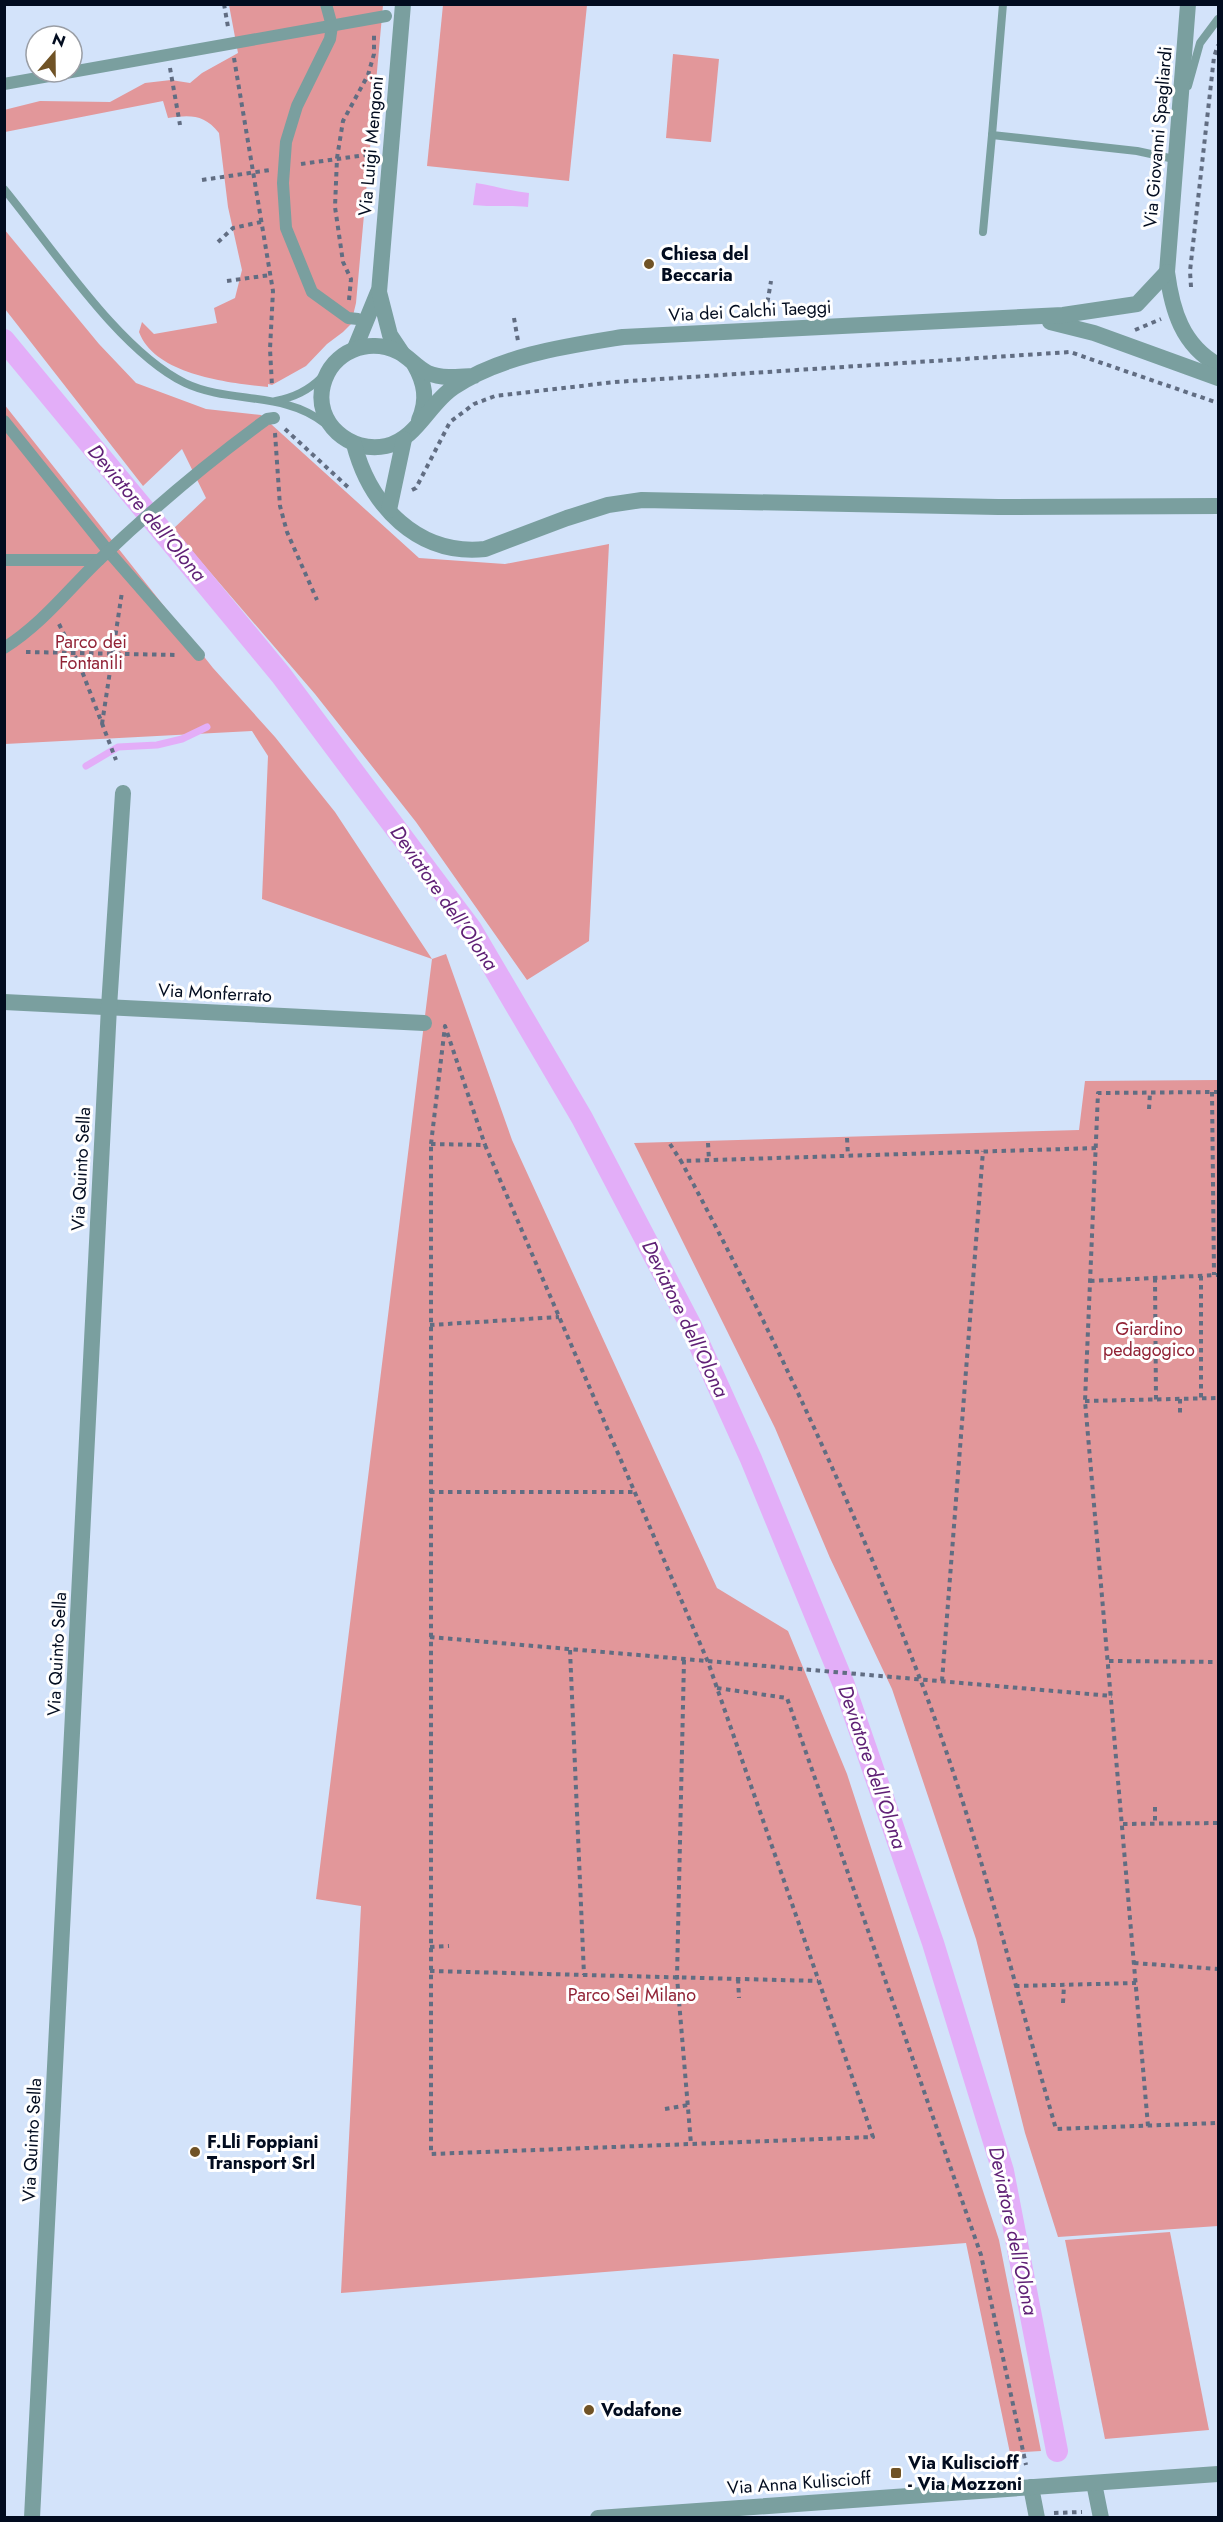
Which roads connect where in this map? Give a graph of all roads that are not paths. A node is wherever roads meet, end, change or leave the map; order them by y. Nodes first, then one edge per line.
1 (326, 4) edge
2 (403, 4) edge
3 (1003, 4) edge
4 (1188, 4) edge
5 (386, 16) dead end
6 (1218, 20) edge
7 (332, 26) junction
8 (4, 84) edge
9 (1179, 117) junction
10 (992, 135) junction
11 (1174, 159) junction
12 (4, 189) edge
13 (983, 232) dead end
14 (1167, 272) junction
15 (379, 292) junction
16 (1034, 318) junction
17 (353, 319) road end
18 (355, 348) junction
19 (408, 359) junction
20 (1218, 365) edge
21 (328, 371) junction
22 (474, 376) junction
23 (1218, 378) edge
24 (273, 402) junction
25 (274, 418) road end
26 (4, 421) edge
27 (416, 426) junction
28 (339, 435) junction
29 (404, 439) junction
30 (354, 444) junction
31 (1218, 506) edge
32 (389, 510) junction
33 (104, 556) junction
34 (4, 560) edge
35 (10, 650) edge
36 (199, 655) road end
37 (123, 793) dead end
38 (4, 1002) edge
39 (109, 1007) junction
40 (424, 1023) dead end
41 (1218, 2474) edge
42 (1094, 2483) junction
43 (1031, 2487) junction
44 (679, 2514) edge
45 (1096, 2514) edge
46 (1042, 2515) edge
47 (32, 2517) edge
48 (598, 2517) edge

1 - 7 street
2 - 15 street, Via Luigi Mengoni
3 - 10 lane
4 - 9 street, Via Giovanni Spagliardi
5 - 7 street
6 - 9 lane
7 - 8 street
7 - 17 street
9 - 11 street, Via Giovanni Spagliardi
10 - 11 lane
10 - 13 lane
11 - 14 street, Via Giovanni Spagliardi
12 - 24 lane
14 - 16 street, Via dei Calchi Taeggi
14 - 20 street
15 - 18 street, Via Luigi Mengoni
15 - 19 street, Via Luigi Mengoni
16 - 22 street, Via dei Calchi Taeggi
16 - 23 street, Via dei Calchi Taeggi
18 - 19 street, Via dei Calchi Taeggi
18 - 21 street
19 - 22 street, Via dei Calchi Taeggi
19 - 27 street, Via dei Calchi Taeggi
21 - 24 lane
21 - 28 street
22 - 27 street, Via dei Calchi Taeggi
24 - 28 lane
25 - 33 street
26 - 33 street
27 - 29 street, Via dei Calchi Taeggi
28 - 30 street
29 - 30 street
29 - 32 street
30 - 32 street
31 - 32 street
33 - 34 street
33 - 35 street
33 - 36 street
37 - 39 street, Via Quinto Sella
38 - 39 street, Via Monferrato
39 - 40 street, Via Monferrato
39 - 47 street, Via Quinto Sella
41 - 42 street, Via Anna Kuliscioff
42 - 43 street, Via Anna Kuliscioff
42 - 45 street
43 - 44 street, Via Anna Kuliscioff
43 - 46 street
44 - 48 street, Via Anna Kuliscioff

